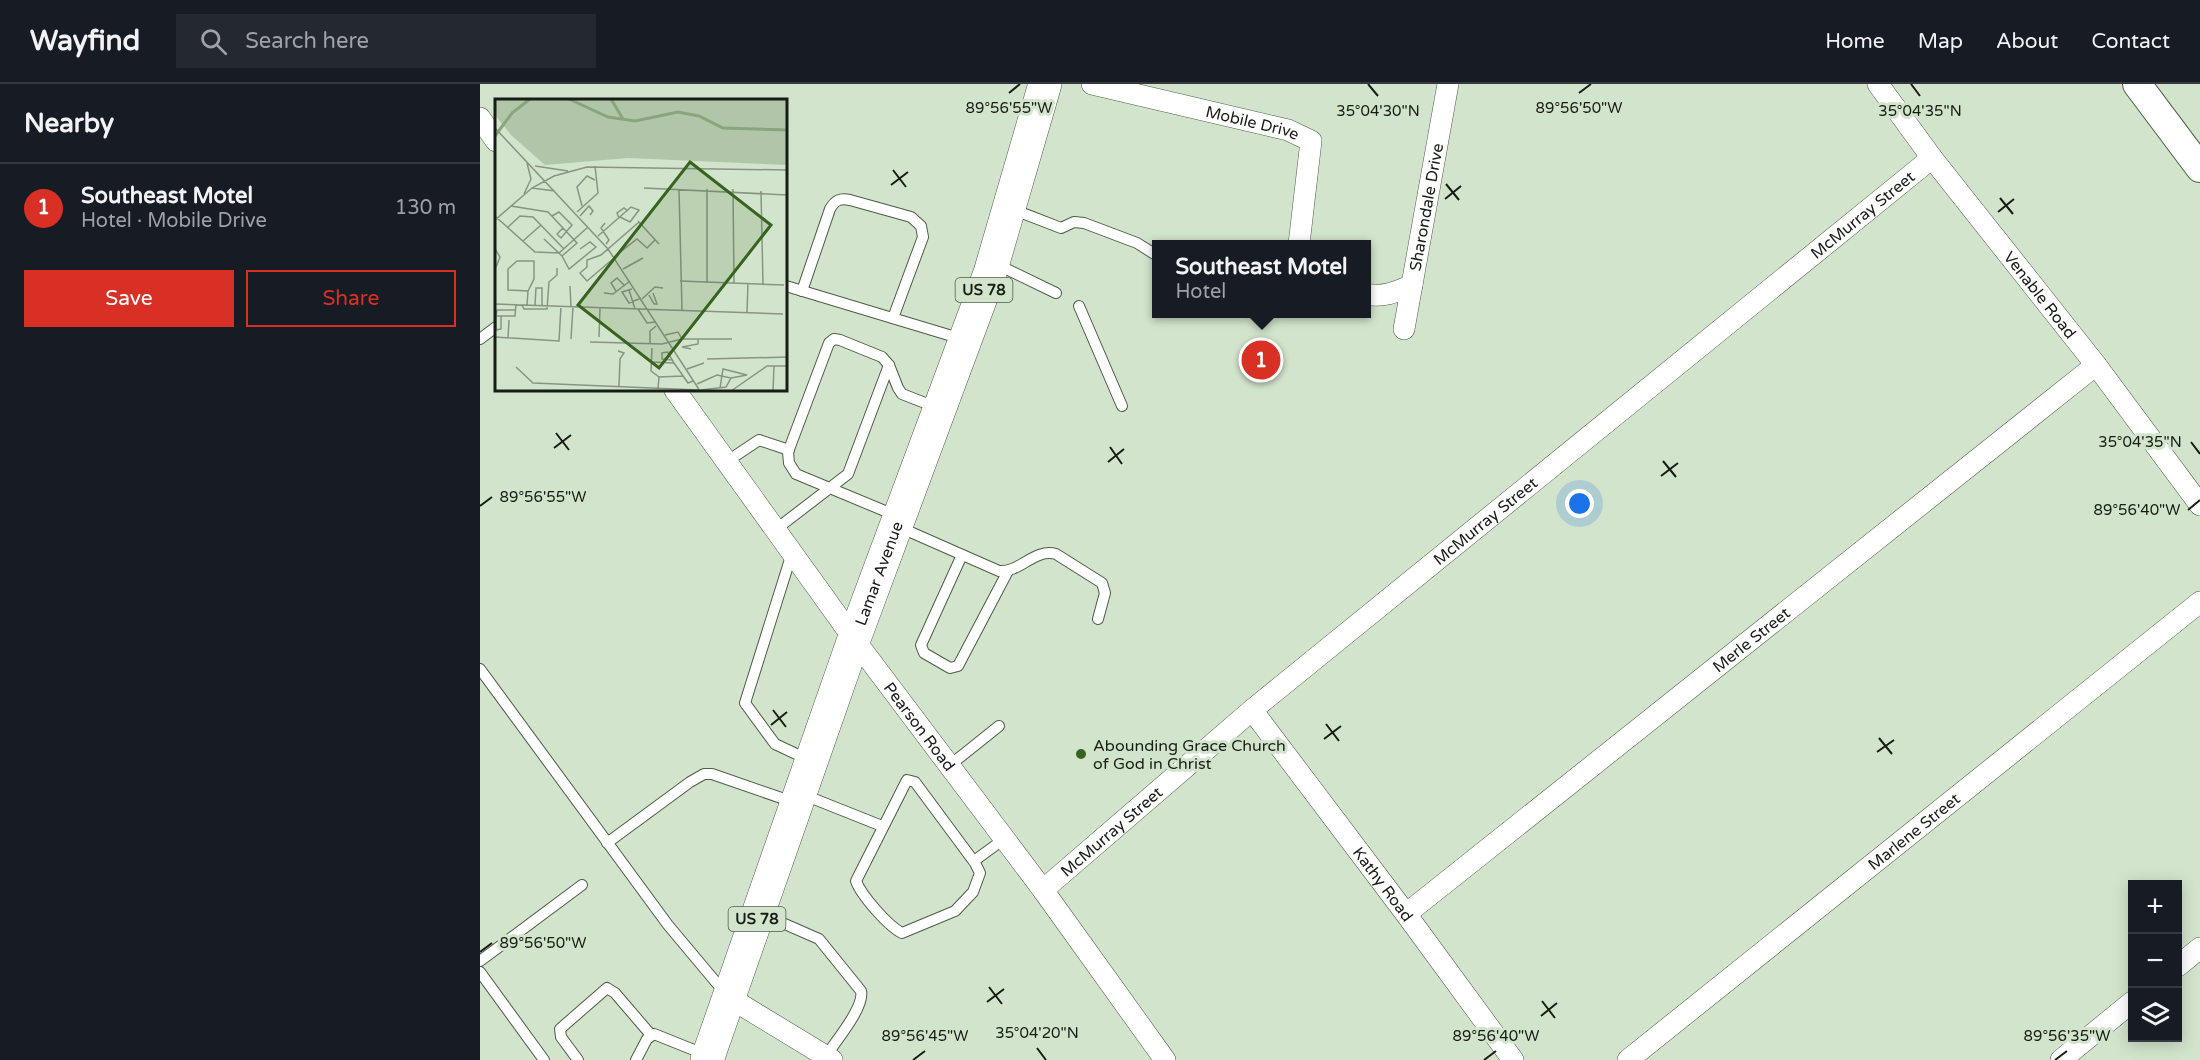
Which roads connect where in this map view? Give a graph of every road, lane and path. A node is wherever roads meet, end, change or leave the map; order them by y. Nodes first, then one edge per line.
1 (1045, 84) edge
2 (1092, 84) edge
3 (1448, 84) edge
4 (1878, 84) edge
5 (2137, 84) edge
6 (1127, 88) edge
7 (480, 118) edge
8 (495, 140) edge
9 (1932, 158) junction
10 (2200, 168) edge
11 (1009, 208) junction
12 (1299, 240) edge
13 (1152, 252) edge
14 (993, 263) junction
15 (1412, 285) junction
16 (788, 287) edge
17 (802, 291) junction
18 (1056, 293) dead end
19 (1371, 295) edge
20 (1079, 306) dead end
21 (894, 318) junction
22 (495, 328) edge
23 (1404, 329) dead end
24 (480, 339) edge
25 (965, 340) junction
26 (889, 365) junction
27 (2096, 365) junction
28 (676, 392) edge
29 (1122, 406) dead end
30 (939, 409) junction
31 (789, 450) junction
32 (726, 462) junction
33 (831, 489) junction
34 (2200, 505) edge
35 (898, 522) junction
36 (775, 530) junction
37 (792, 553) junction
38 (962, 555) junction
39 (1008, 571) junction
40 (2200, 602) edge
41 (1098, 619) dead end
42 (854, 639) junction
43 (480, 669) edge
44 (1252, 710) junction
45 (999, 726) dead end
46 (812, 762) junction
47 (949, 766) junction
48 (799, 799) junction
49 (882, 826) junction
50 (1004, 839) junction
51 (607, 843) junction
52 (974, 861) junction
53 (582, 885) dead end
54 (1043, 890) junction
55 (759, 913) junction
56 (1406, 914) junction
57 (2200, 948) edge
58 (480, 962) edge
59 (2182, 963) edge
60 (480, 972) edge
61 (730, 998) junction
62 (2128, 1006) edge
63 (651, 1035) junction
64 (707, 1058) edge
65 (829, 1058) edge
66 (544, 1060) edge
67 (578, 1060) edge
68 (636, 1060) edge
69 (1165, 1060) edge
70 (1513, 1060) edge
71 (1628, 1060) edge
72 (2061, 1060) edge

1 - 11 highway, Lamar Avenue / US 78
2 - 6 street, Mobile Drive
3 - 15 street, Sharondale Drive
4 - 9 street, Venable Road
5 - 10 main road
6 - 12 street, Mobile Drive
7 - 8 street
9 - 27 street, Venable Road
9 - 44 street, McMurray Street
11 - 13 lane
11 - 14 highway, Lamar Avenue / US 78
14 - 18 lane
14 - 25 highway, Lamar Avenue / US 78
15 - 19 street
15 - 23 street, Sharondale Drive
16 - 17 lane
17 - 21 lane
17 - 21 lane
20 - 29 lane
21 - 25 lane
22 - 24 lane
25 - 30 highway, Lamar Avenue / US 78
26 - 30 lane
26 - 31 lane
26 - 33 lane
27 - 34 street, Venable Road
27 - 56 street, Merle Street
28 - 32 street, Pearson Road
30 - 35 highway, Lamar Avenue / US 78
31 - 32 lane
31 - 33 lane
32 - 36 street, Pearson Road
33 - 35 lane
33 - 36 lane
35 - 38 lane
35 - 42 highway, Lamar Avenue / US 78
36 - 37 street, Pearson Road
37 - 42 street, Pearson Road
37 - 46 lane
38 - 39 lane
38 - 39 lane
39 - 41 lane
40 - 71 street, Marlene Street
42 - 46 highway, Lamar Avenue / US 78
42 - 47 street, Pearson Road
43 - 51 lane
44 - 54 street, McMurray Street
44 - 56 street, Kathy Road
45 - 47 lane
46 - 48 highway, Lamar Avenue / US 78
47 - 50 street, Pearson Road
48 - 49 lane
48 - 51 lane
48 - 55 highway, Lamar Avenue / US 78
49 - 52 lane
49 - 52 lane
50 - 52 lane
50 - 54 street, Pearson Road
51 - 61 lane
53 - 58 lane
54 - 69 street, Pearson Road
55 - 61 highway, Lamar Avenue / US 78
55 - 65 lane
56 - 70 street, Kathy Road
57 - 59 street
60 - 66 lane
61 - 64 highway, Lamar Avenue / US 78
61 - 65 street
62 - 72 street
63 - 64 lane
63 - 67 lane
63 - 68 lane

